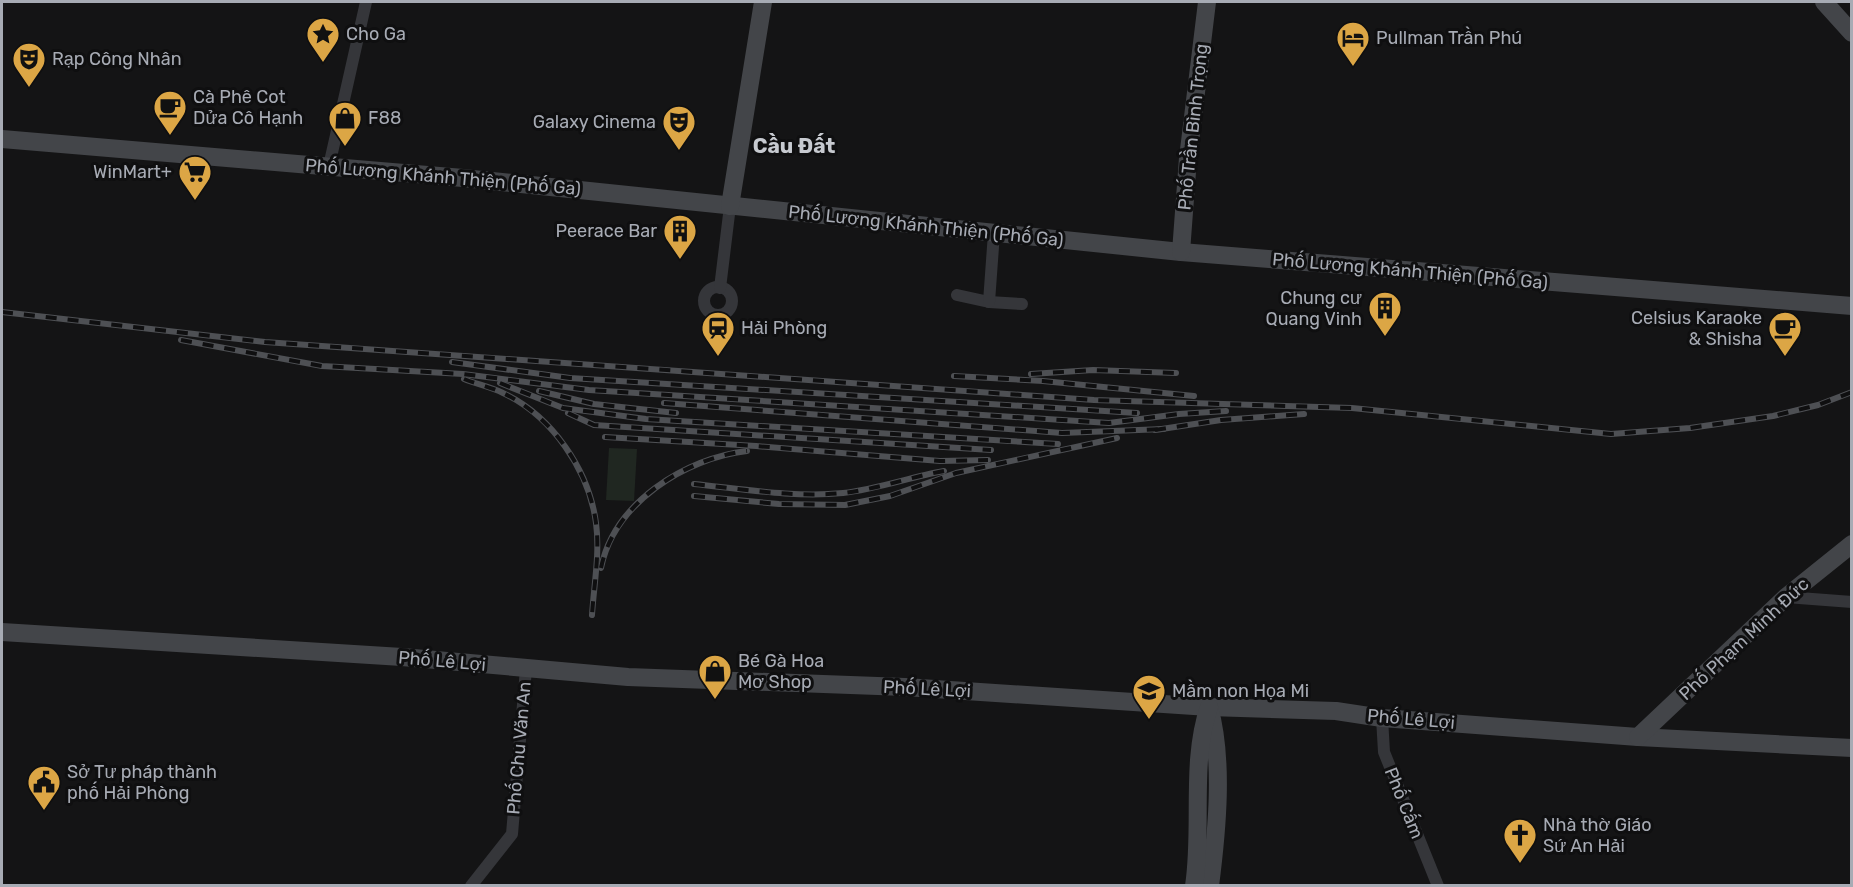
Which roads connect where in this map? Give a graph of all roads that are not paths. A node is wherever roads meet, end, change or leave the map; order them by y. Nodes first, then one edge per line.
1 (365, 2) edge
2 (763, 2) edge
3 (1206, 2) edge
4 (1824, 2) edge
5 (1851, 33) edge
6 (2, 139) edge
7 (329, 166) junction
8 (730, 206) junction
9 (994, 233) junction
10 (1181, 252) junction
11 (720, 288) dead end
12 (957, 295) dead end
13 (989, 302) junction
14 (1022, 304) dead end
15 (1851, 306) edge
16 (1851, 544) edge
17 (1786, 597) junction
18 (1851, 602) edge
19 (2, 632) edge
20 (526, 669) junction
21 (1209, 707) junction
22 (1382, 718) junction
23 (1638, 737) junction
24 (1851, 748) edge
25 (471, 885) edge
26 (1194, 885) edge
27 (1210, 885) edge
28 (1438, 885) edge

1 - 7 street
2 - 8 main road
3 - 10 main road, Phố Trần Bình Trọng
4 - 5 main road
6 - 7 main road, Phố Lương Khánh Thiện (Phố Ga)
7 - 8 main road, Phố Lương Khánh Thiện (Phố Ga)
8 - 9 main road, Phố Lương Khánh Thiện (Phố Ga)
8 - 11 street
9 - 10 main road, Phố Lương Khánh Thiện (Phố Ga)
9 - 13 street
10 - 15 main road, Phố Lương Khánh Thiện (Phố Ga)
12 - 13 street
13 - 14 street
16 - 17 main road, Phố Phạm Minh Đức
17 - 18 street
17 - 23 main road, Phố Phạm Minh Đức
19 - 20 main road, Phố Lê Lợi
20 - 21 main road, Phố Lê Lợi
20 - 25 street, Phố Chu Văn An
21 - 22 main road, Phố Lê Lợi
21 - 26 main road
21 - 27 main road
22 - 23 main road, Phố Lê Lợi
22 - 28 street, Phố Cấm
23 - 24 main road, Phố Lê Lợi

